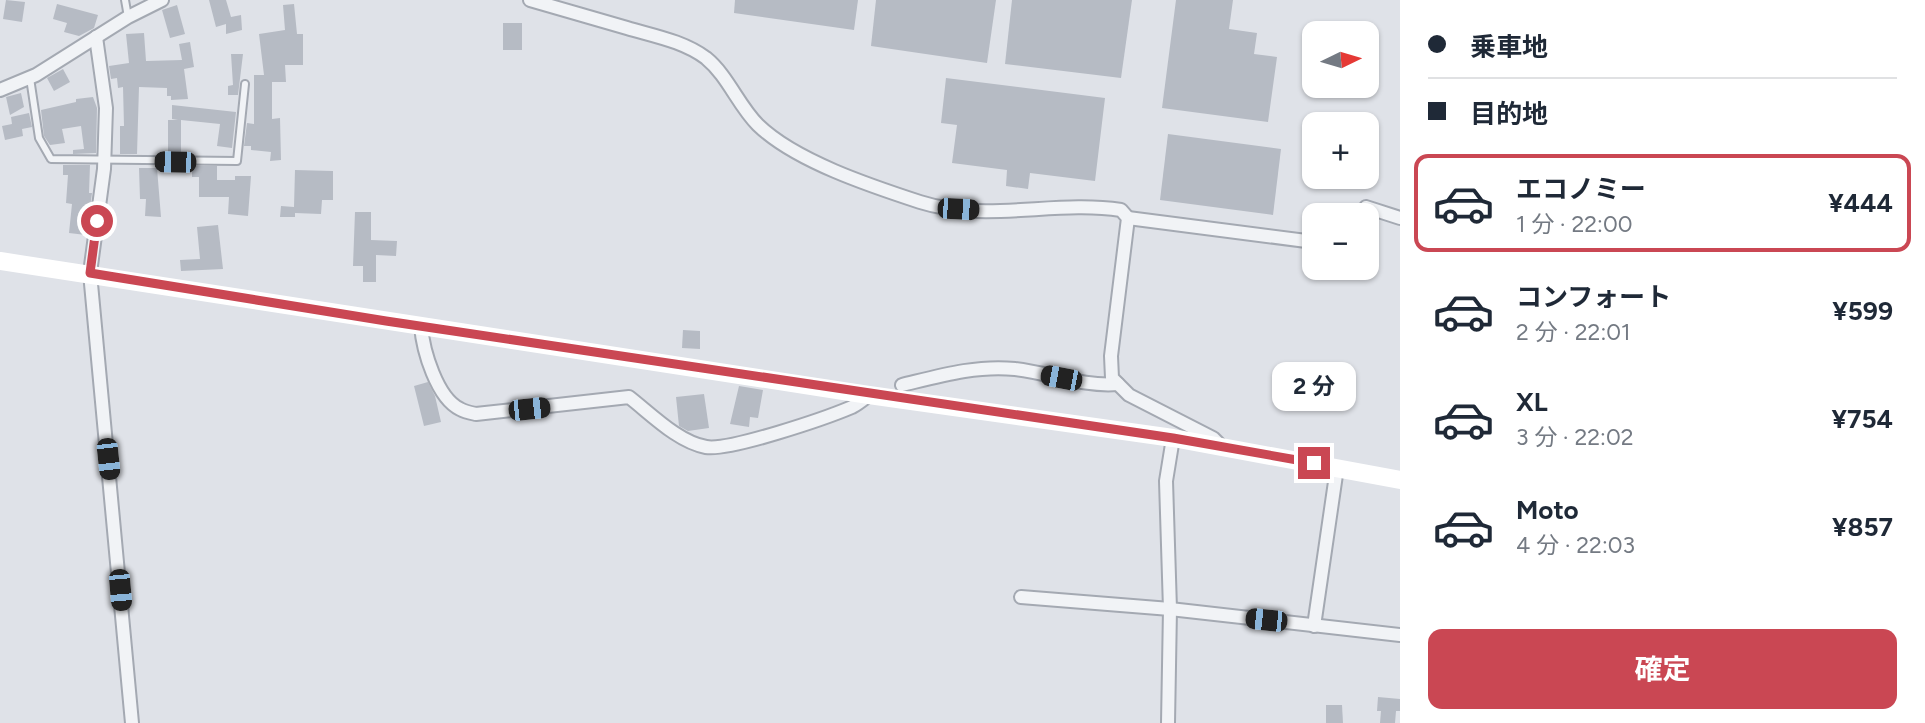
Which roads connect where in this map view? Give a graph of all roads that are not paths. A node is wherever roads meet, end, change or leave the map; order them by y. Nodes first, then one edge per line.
1 (125, 0) edge
2 (162, 0) edge
3 (530, 0) edge
4 (128, 17) junction
5 (96, 37) junction
6 (30, 78) junction
7 (245, 84) dead end
8 (0, 90) edge
9 (104, 161) junction
10 (1379, 211) edge
11 (1128, 218) junction
12 (1400, 218) edge
13 (1302, 240) edge
14 (0, 261) edge
15 (90, 273) junction
16 (421, 326) junction
17 (1118, 384) junction
18 (902, 385) dead end
19 (869, 395) junction
20 (1173, 438) junction
21 (1221, 446) junction
22 (1338, 468) junction
23 (1400, 480) edge
24 (1021, 597) dead end
25 (1170, 610) junction
26 (1314, 626) junction
27 (1400, 635) edge
28 (132, 723) edge
29 (1168, 723) edge

1 - 4 lane
2 - 4 street
3 - 11 street
4 - 5 street
5 - 6 street
5 - 9 street
6 - 8 street
6 - 9 lane
7 - 9 lane
9 - 15 street
10 - 12 street
11 - 13 street
11 - 17 street
14 - 15 street
15 - 16 street
15 - 28 street
16 - 19 street
16 - 19 street
17 - 18 street
17 - 21 street
19 - 20 street
20 - 21 street
20 - 25 street
21 - 22 street
22 - 23 street
22 - 26 street
24 - 25 street
25 - 26 street
25 - 29 street
26 - 27 street

